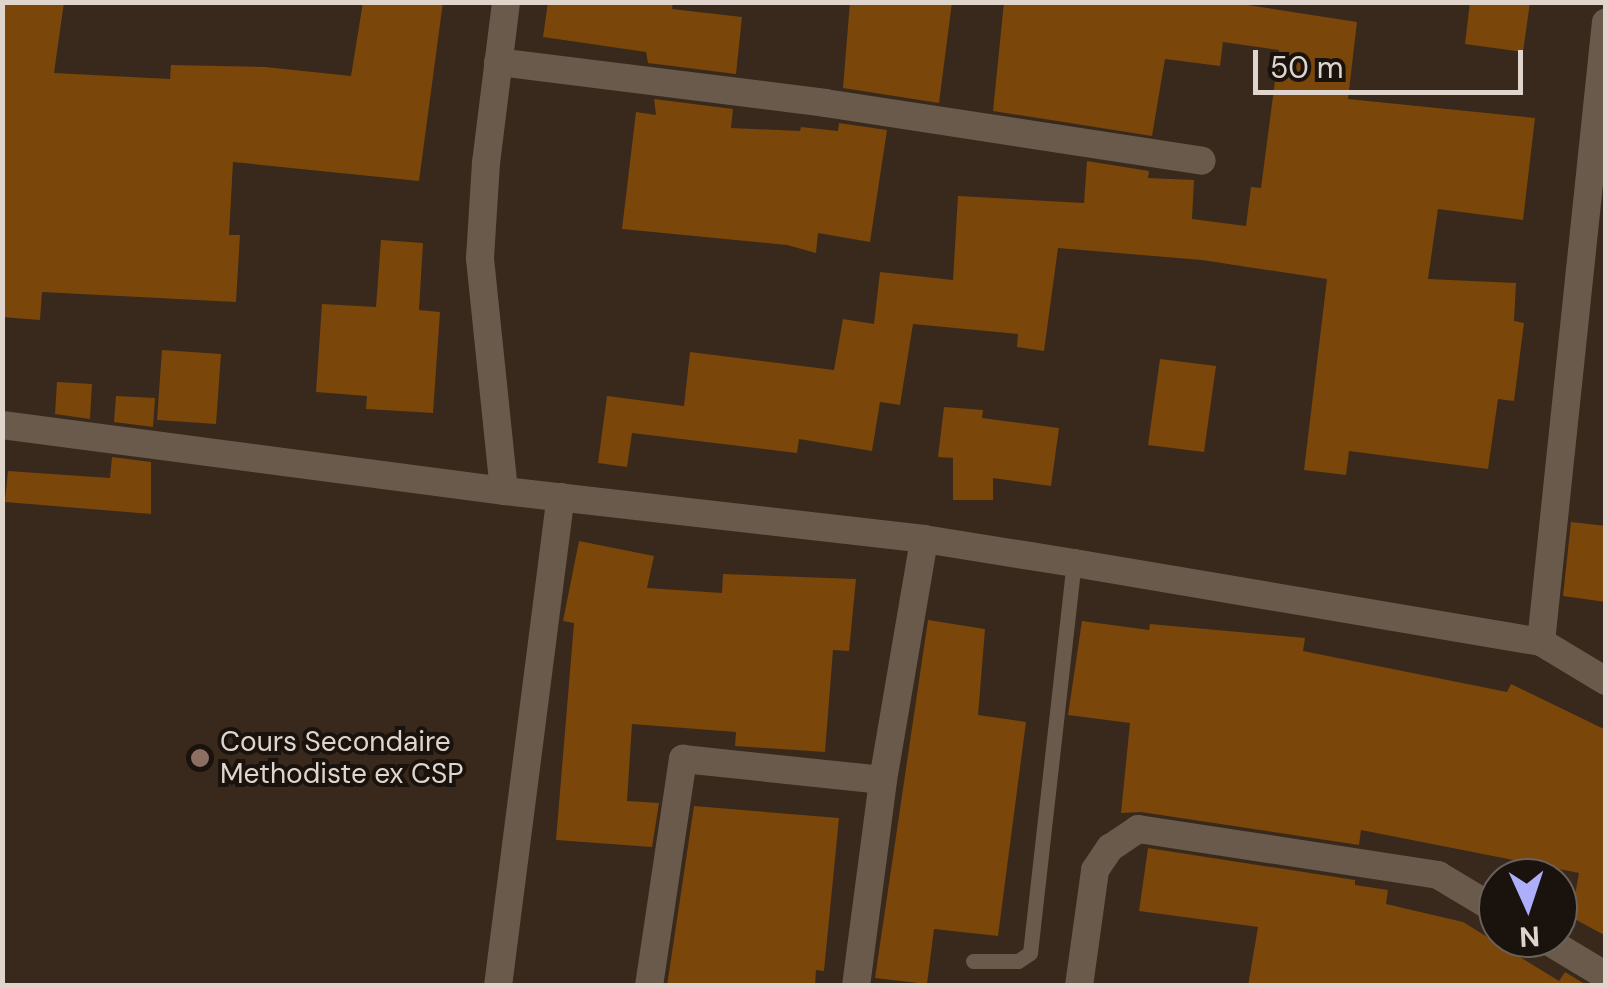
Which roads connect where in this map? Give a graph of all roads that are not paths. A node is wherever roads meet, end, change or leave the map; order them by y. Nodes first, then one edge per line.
1 (506, 2) edge
2 (1606, 22) edge
3 (498, 62) junction
4 (1202, 161) dead end
5 (2, 426) edge
6 (504, 491) junction
7 (561, 497) junction
8 (924, 539) junction
9 (1074, 562) junction
10 (1541, 642) junction
11 (1606, 681) edge
12 (884, 780) junction
13 (1478, 899) edge
14 (1576, 958) edge
15 (972, 960) dead end
16 (1606, 976) edge
17 (498, 986) edge
18 (648, 986) edge
19 (856, 986) edge
20 (1079, 986) edge

1 - 3 street
2 - 10 street
3 - 4 street
3 - 6 street
5 - 6 street
6 - 7 street
7 - 8 street
7 - 17 street
8 - 9 street
8 - 12 street
9 - 10 street
9 - 15 lane
10 - 11 street
12 - 18 street
12 - 19 street
13 - 20 street
14 - 16 street

